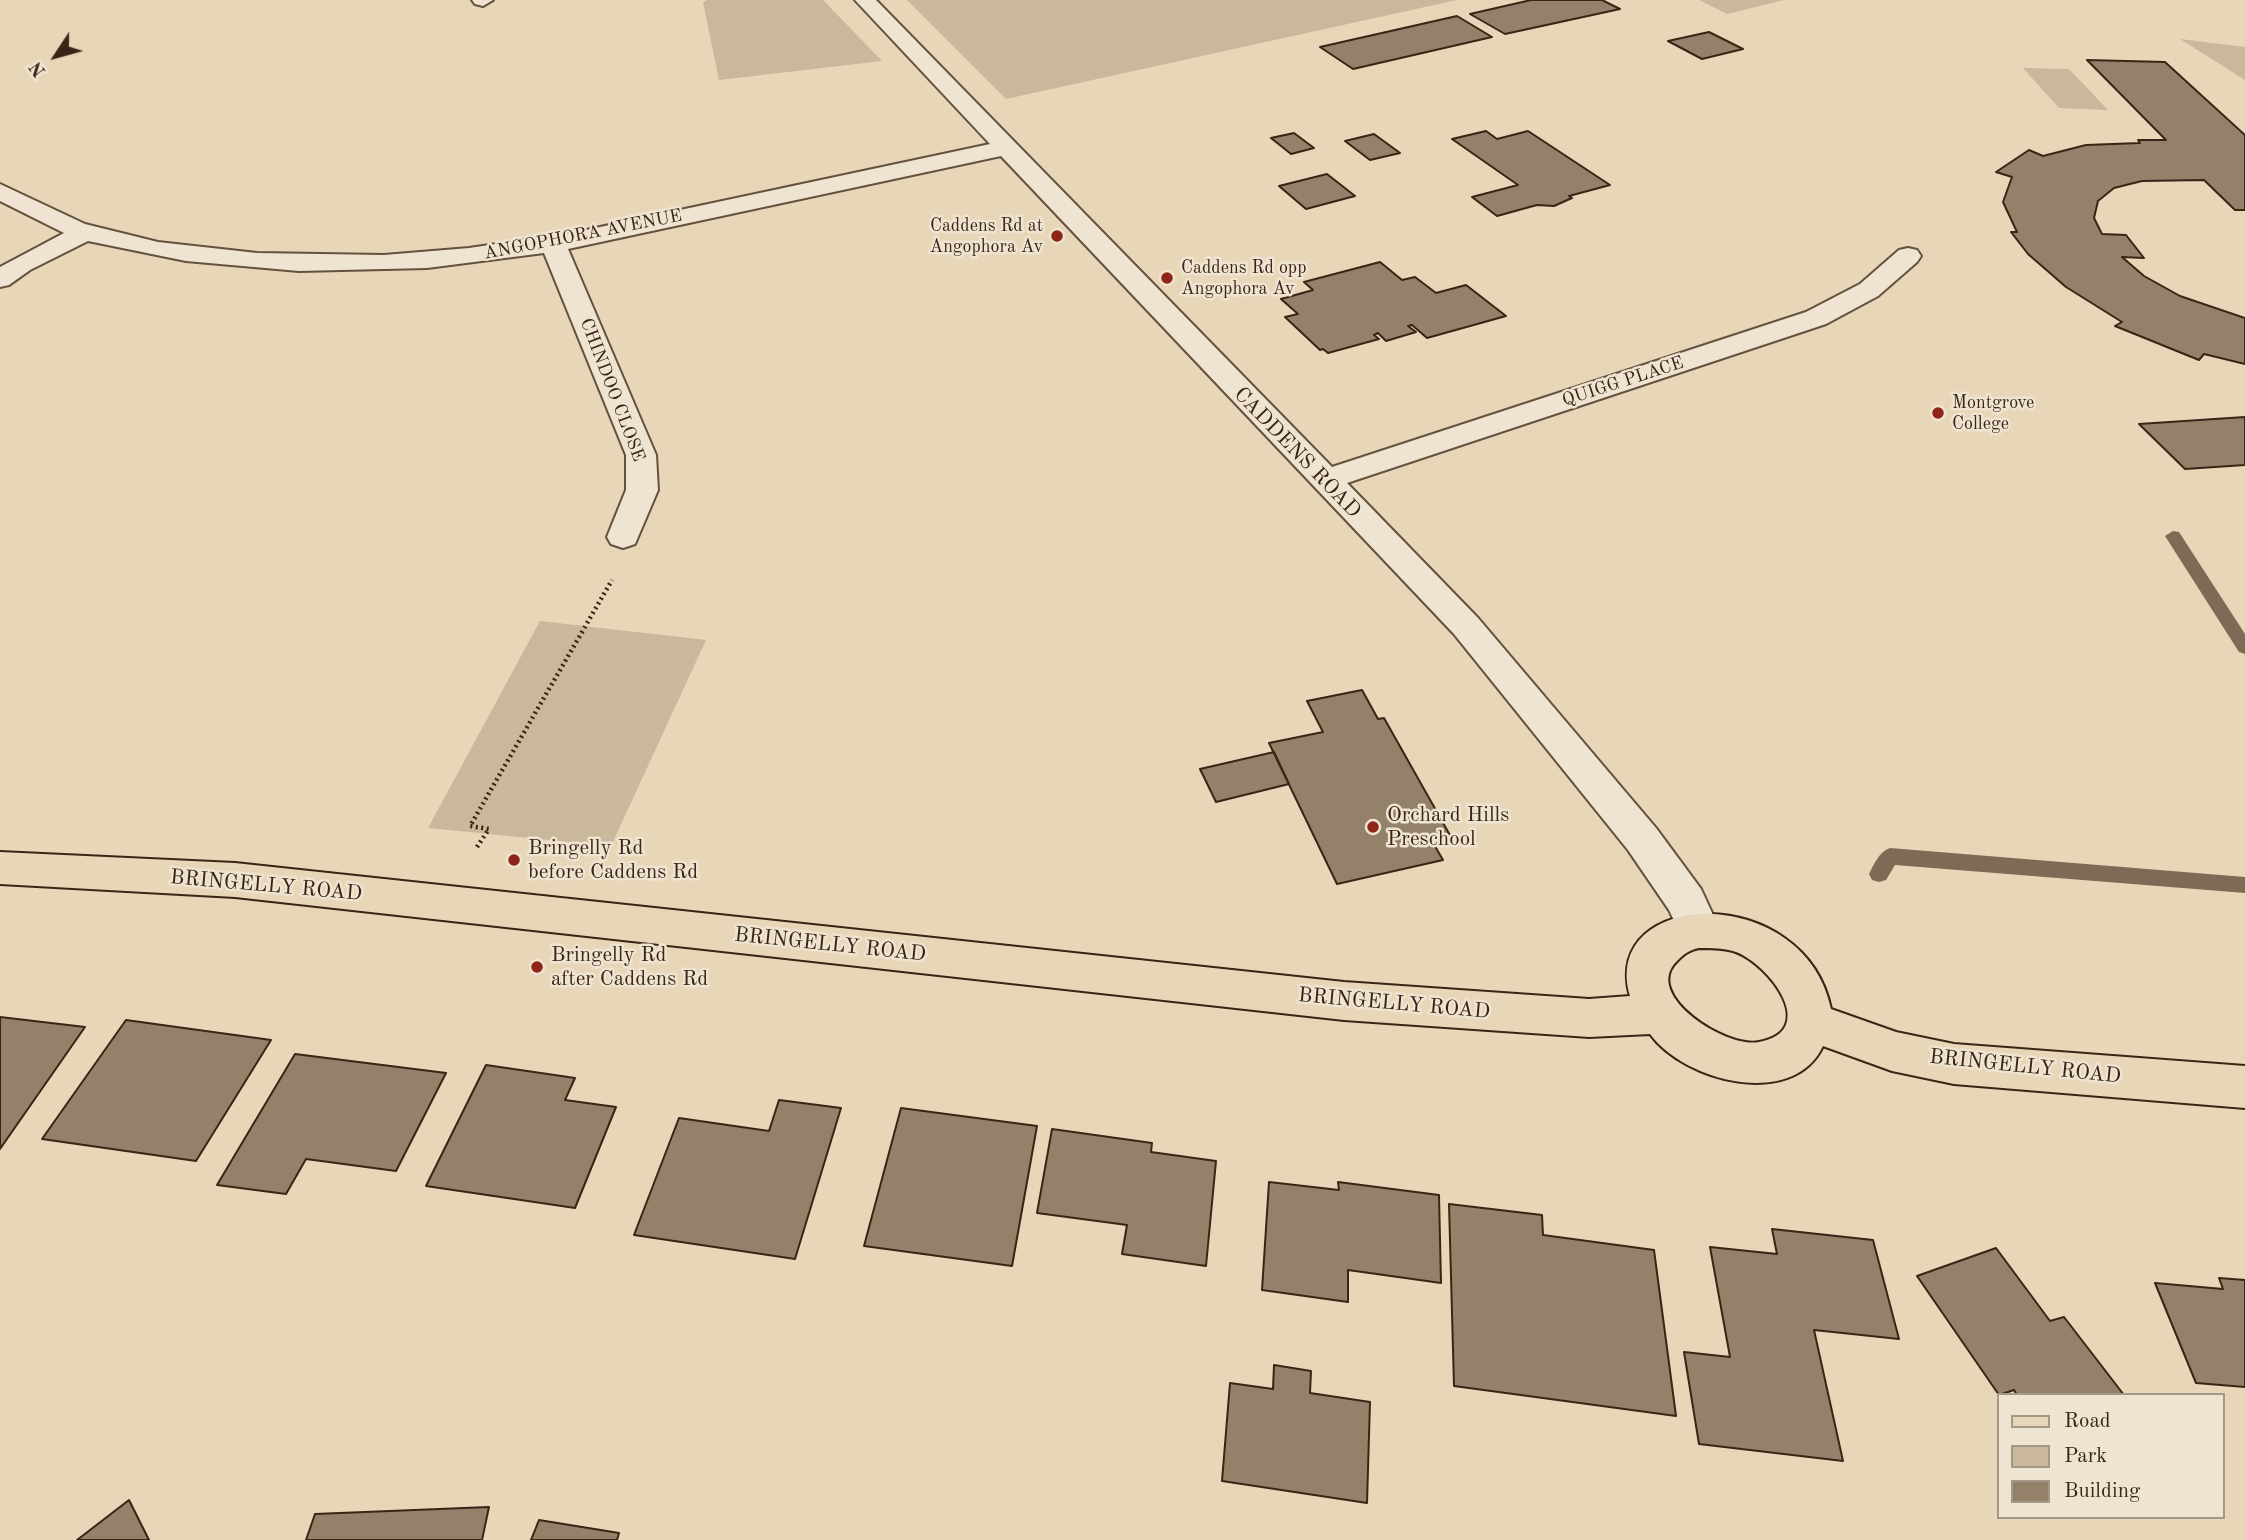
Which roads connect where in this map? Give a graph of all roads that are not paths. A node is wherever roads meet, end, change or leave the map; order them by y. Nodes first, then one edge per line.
1 (865, 0) edge
2 (1004, 148) junction
3 (0, 191) edge
4 (83, 234) junction
5 (553, 244) junction
6 (1908, 256) dead end
7 (0, 279) edge
8 (1324, 480) junction
9 (623, 537) road end
10 (0, 868) edge
11 (1699, 930) junction
12 (1659, 1014) junction
13 (1811, 1023) junction
14 (2245, 1087) edge

1 - 2 street, CADDENS ROAD
2 - 5 street, ANGOPHORA AVENUE
2 - 8 street, CADDENS ROAD
3 - 4 street, ANGOPHORA AVENUE
4 - 5 street, ANGOPHORA AVENUE
4 - 7 street
5 - 9 street, CHINDOO CLOSE
6 - 8 street, QUIGG PLACE
8 - 11 street, CADDENS ROAD
10 - 12 main road, BRINGELLY ROAD
11 - 12 main road
11 - 13 main road
12 - 13 main road
13 - 14 main road, BRINGELLY ROAD

